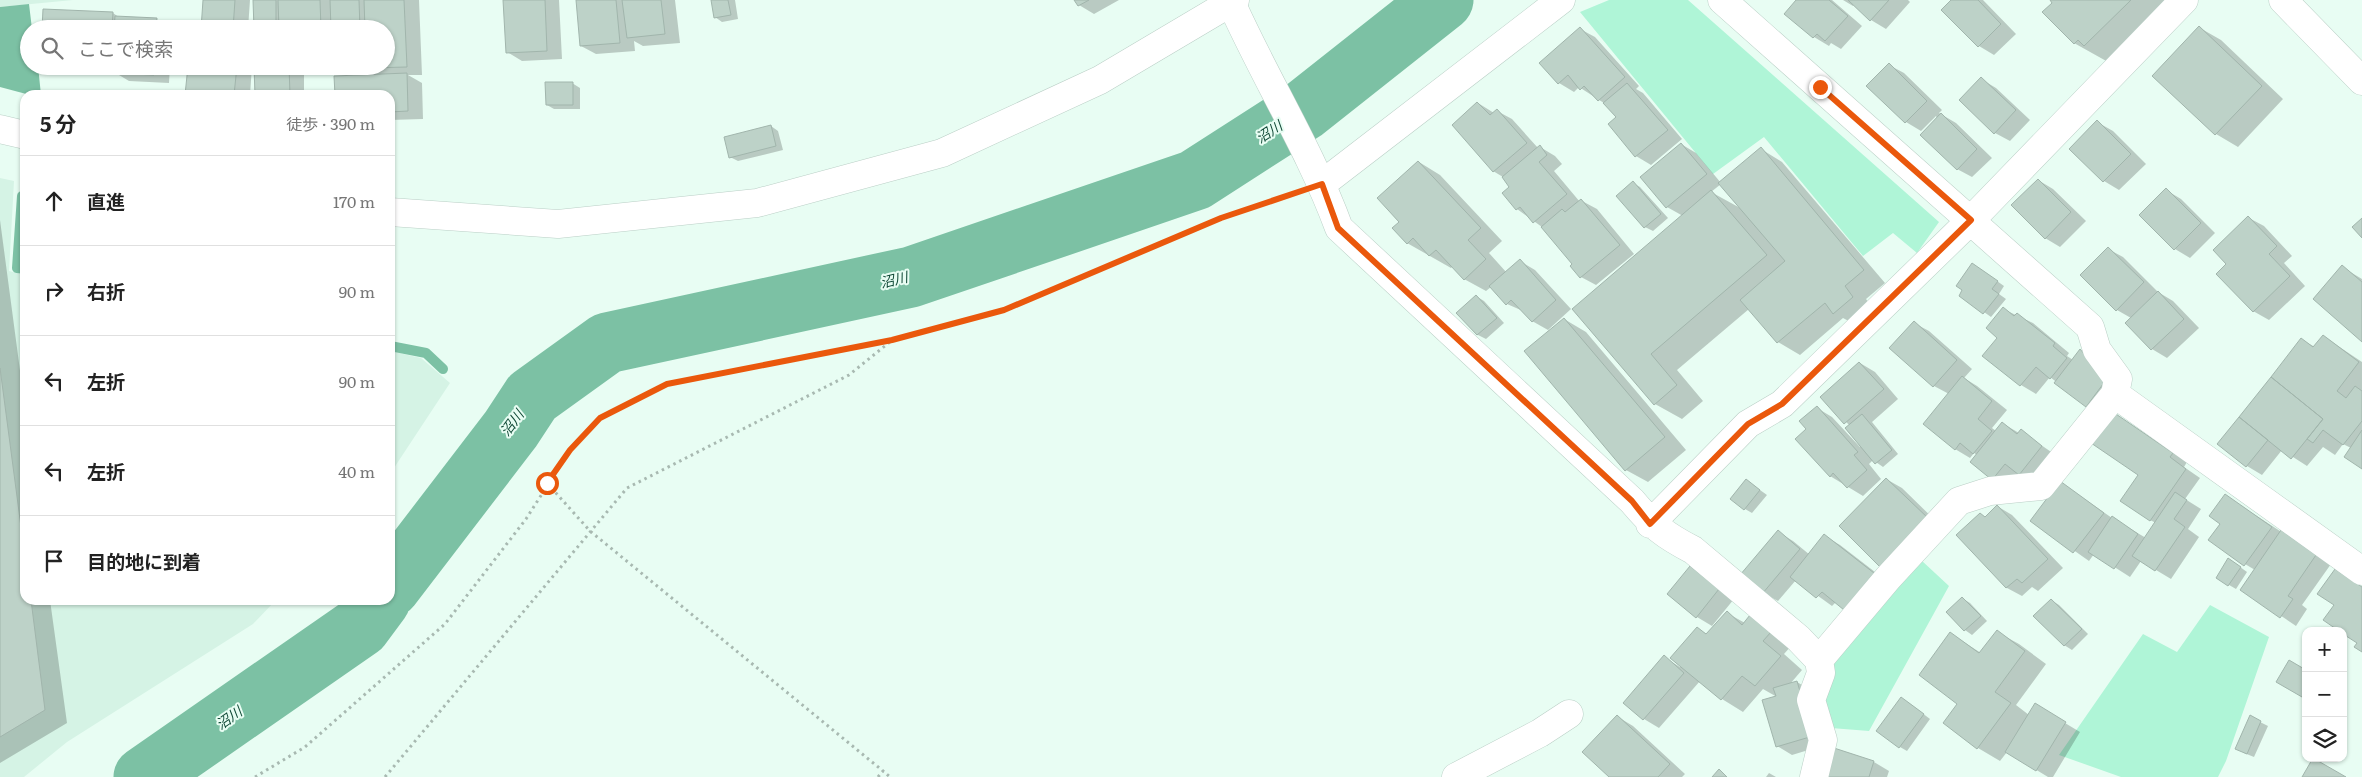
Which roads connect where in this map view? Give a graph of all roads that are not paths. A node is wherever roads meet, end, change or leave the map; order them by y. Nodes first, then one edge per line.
1 (1561, 0) edge
2 (1722, 0) edge
3 (2184, 0) edge
4 (2283, 0) edge
5 (1232, 1) edge
6 (2362, 81) edge
7 (0, 128) edge
8 (20, 134) edge
9 (1322, 184) junction
10 (395, 212) edge
11 (1971, 220) junction
12 (2115, 394) junction
13 (1650, 524) junction
14 (2362, 571) edge
15 (1819, 660) junction
16 (1570, 714) dead end
17 (1456, 777) edge
18 (1814, 777) edge

1 - 9 street
2 - 11 street
3 - 11 street
4 - 6 street
5 - 9 street
5 - 10 street
7 - 8 street
9 - 13 street
11 - 12 street
11 - 13 street
12 - 14 street
12 - 15 street
13 - 15 street
15 - 18 street
16 - 17 street

